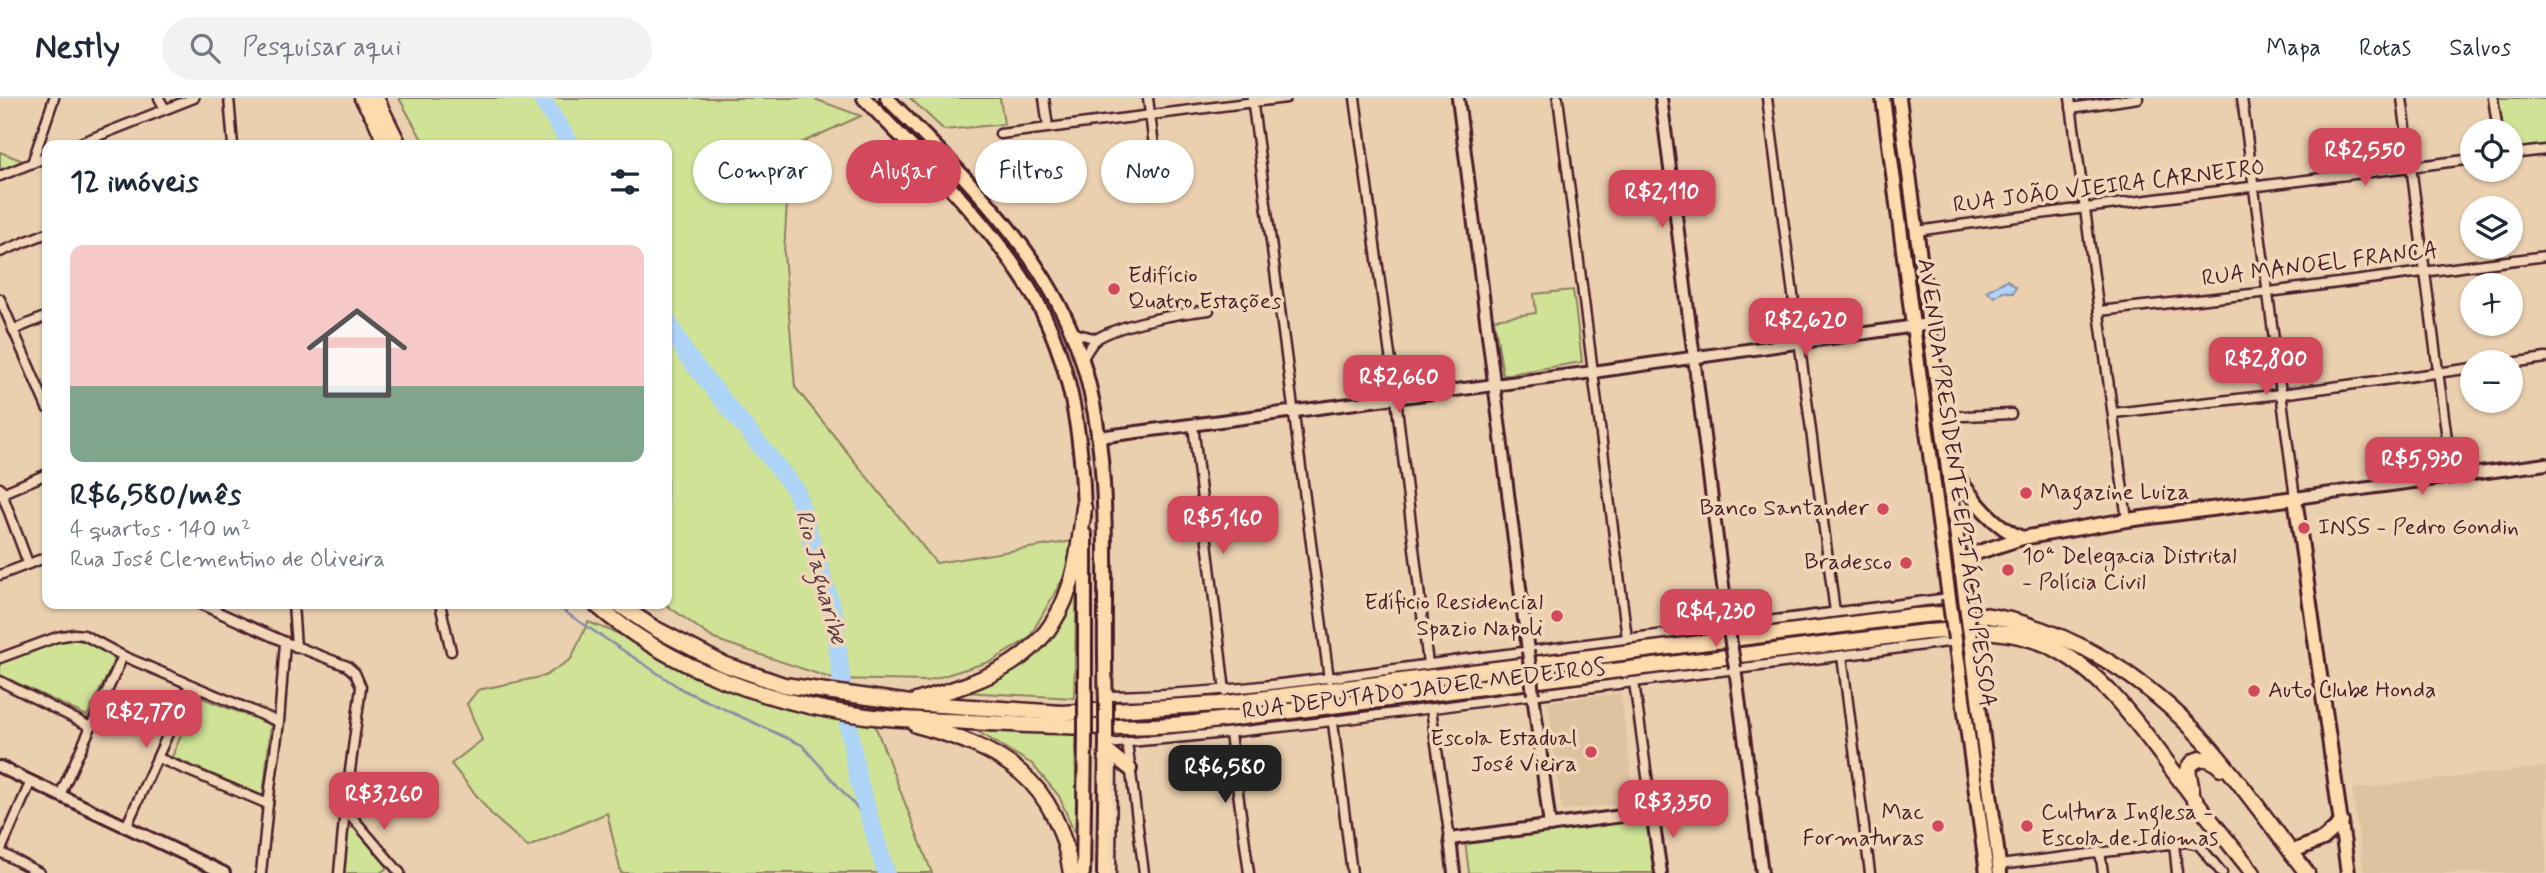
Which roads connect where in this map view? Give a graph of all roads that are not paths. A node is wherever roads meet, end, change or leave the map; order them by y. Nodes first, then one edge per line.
1 (54, 98) edge
2 (159, 98) edge
3 (194, 98) edge
4 (229, 98) edge
5 (362, 98) edge
6 (376, 98) edge
7 (864, 98) edge
8 (887, 98) edge
9 (1044, 98) edge
10 (1149, 98) edge
11 (1286, 98) edge
12 (1355, 98) edge
13 (1458, 98) edge
14 (1558, 98) edge
15 (1661, 98) edge
16 (1767, 98) edge
17 (1883, 98) edge
18 (1899, 98) edge
19 (2138, 98) edge
20 (2242, 98) edge
21 (2402, 98) edge
22 (2493, 98) edge
23 (1252, 100) edge
24 (2071, 103) edge
25 (165, 109) junction
26 (1151, 116) junction
27 (2496, 119) edge
28 (1048, 127) junction
29 (1000, 135) dead end
30 (88, 140) edge
31 (233, 140) edge
32 (384, 140) edge
33 (397, 140) edge
34 (1154, 140) edge
35 (2546, 150) edge
36 (2523, 153) edge
37 (42, 159) edge
38 (2460, 161) edge
39 (32, 163) junction
40 (2412, 167) junction
41 (0, 176) edge
42 (2253, 188) junction
43 (2085, 206) junction
44 (1917, 231) junction
45 (42, 235) edge
46 (0, 251) edge
47 (2546, 256) edge
48 (2425, 272) junction
49 (2269, 292) junction
50 (0, 299) edge
51 (1209, 310) dead end
52 (2099, 311) junction
53 (42, 318) edge
54 (1929, 324) junction
55 (1914, 327) junction
56 (13, 330) junction
57 (1071, 332) junction
58 (1097, 339) junction
59 (1798, 344) junction
60 (1694, 358) junction
61 (2546, 358) edge
62 (1082, 360) junction
63 (2523, 361) edge
64 (2460, 370) edge
65 (1593, 372) junction
66 (2437, 373) junction
67 (1494, 386) junction
68 (2281, 394) junction
69 (42, 397) edge
70 (1396, 399) junction
71 (1294, 411) junction
72 (2114, 413) junction
73 (2011, 414) dead end
74 (1941, 417) junction
75 (1193, 425) junction
76 (1098, 438) junction
77 (1948, 464) junction
78 (2546, 464) edge
79 (42, 476) edge
80 (2452, 477) junction
81 (1, 492) edge
82 (2295, 498) junction
83 (1084, 508) junction
84 (2127, 520) junction
85 (2022, 538) junction
86 (42, 559) edge
87 (28, 563) junction
88 (1961, 572) junction
89 (0, 575) edge
90 (1950, 598) junction
91 (211, 609) edge
92 (293, 609) edge
93 (441, 609) edge
94 (601, 609) edge
95 (626, 609) edge
96 (1835, 612) junction
97 (1728, 625) junction
98 (1627, 638) junction
99 (1956, 640) junction
100 (285, 642) junction
101 (296, 646) junction
102 (451, 651) dead end
103 (1528, 651) junction
104 (123, 656) junction
105 (1842, 656) junction
106 (0, 658) edge
107 (1428, 664) junction
108 (1735, 668) junction
109 (1329, 678) junction
110 (0, 681) edge
111 (1634, 682) junction
112 (190, 685) junction
113 (1225, 691) junction
114 (1534, 694) junction
115 (1106, 699) junction
116 (911, 703) junction
117 (1431, 709) junction
118 (888, 718) junction
119 (279, 722) junction
120 (1332, 723) junction
121 (89, 726) junction
122 (1230, 734) junction
123 (1127, 742) junction
124 (1107, 747) junction
125 (158, 758) junction
126 (0, 767) edge
127 (1130, 769) junction
128 (31, 781) junction
129 (2240, 786) junction
130 (60, 795) junction
131 (268, 804) junction
132 (2199, 806) junction
133 (345, 809) junction
134 (1653, 812) junction
135 (2342, 822) junction
136 (1550, 826) junction
137 (126, 827) junction
138 (1450, 839) junction
139 (2174, 843) junction
140 (2100, 851) junction
141 (0, 852) edge
142 (2291, 852) junction
143 (2000, 869) edge
144 (396, 872) edge
145 (40, 873) edge
146 (224, 873) edge
147 (261, 873) edge
148 (339, 873) edge
149 (1071, 873) edge
150 (1083, 873) edge
151 (1104, 873) edge
152 (1111, 873) edge
153 (1144, 873) edge
154 (1249, 873) edge
155 (1352, 873) edge
156 (1454, 873) edge
157 (1661, 873) edge
158 (1762, 873) edge
159 (1870, 873) edge
160 (1987, 873) edge
161 (2103, 873) edge
162 (2178, 873) edge
163 (2222, 873) edge
164 (2253, 873) edge
165 (2307, 873) edge
166 (2348, 873) edge

1 - 39 street
2 - 25 street
3 - 25 street
4 - 31 street
5 - 32 highway
6 - 33 highway
7 - 83 main road
8 - 57 main road
9 - 28 street
10 - 26 street
11 - 23 street
12 - 70 street
13 - 67 street
14 - 65 street
15 - 60 street
16 - 59 street
17 - 55 main road, AVENIDA PRESIDENTE EPITÁCIO PESSOA
18 - 44 main road, AVENIDA PRESIDENTE EPITÁCIO PESSOA
19 - 24 street
20 - 42 street
21 - 40 street
22 - 27 street
23 - 26 street
23 - 71 street
24 - 43 street
25 - 30 street
26 - 28 street
26 - 34 street
28 - 29 street
35 - 36 street
37 - 39 street
38 - 40 street, RUA JOÃO VIEIRA CARNEIRO
39 - 41 street
40 - 42 street, RUA JOÃO VIEIRA CARNEIRO
40 - 48 street
42 - 43 street, RUA JOÃO VIEIRA CARNEIRO
42 - 49 street
43 - 44 street, RUA JOÃO VIEIRA CARNEIRO
43 - 52 street
44 - 54 main road, AVENIDA PRESIDENTE EPITÁCIO PESSOA
45 - 46 street
47 - 48 street, RUA MANOEL FRANCA
48 - 49 street, RUA MANOEL FRANCA
48 - 66 street
49 - 52 street, RUA MANOEL FRANCA
49 - 68 street
50 - 56 street
51 - 58 street
52 - 72 street
53 - 56 street
54 - 55 street
54 - 74 main road, AVENIDA PRESIDENTE EPITÁCIO PESSOA
55 - 59 street
55 - 90 main road, AVENIDA PRESIDENTE EPITÁCIO PESSOA
56 - 69 street
57 - 58 street
57 - 62 main road
58 - 62 street
59 - 60 street
59 - 96 street
60 - 65 street
60 - 97 street
61 - 63 street
62 - 76 main road
64 - 66 street
65 - 67 street
65 - 98 street
66 - 68 street
66 - 80 street
67 - 70 street
67 - 103 street
68 - 72 street
68 - 82 street
70 - 71 street
70 - 107 street
71 - 75 street
71 - 109 street
72 - 84 street
73 - 74 street
74 - 77 main road, AVENIDA PRESIDENTE EPITÁCIO PESSOA
75 - 76 street
75 - 113 street
76 - 115 main road
77 - 85 main road
77 - 88 main road, AVENIDA PRESIDENTE EPITÁCIO PESSOA
78 - 80 street
79 - 81 street
80 - 82 street
81 - 87 street
82 - 84 main road
82 - 135 main road
83 - 116 highway
83 - 150 main road, bridge
84 - 85 main road
85 - 88 main road
86 - 87 street
87 - 89 street
88 - 143 main road, AVENIDA PRESIDENTE EPITÁCIO PESSOA, bridge
90 - 96 street, RUA DEPUTADO JADER MEDEIROS
90 - 99 main road, AVENIDA PRESIDENTE EPITÁCIO PESSOA, bridge
91 - 100 street
92 - 101 street
93 - 102 street
94 - 118 highway
95 - 116 highway
96 - 97 street, RUA DEPUTADO JADER MEDEIROS
97 - 98 street, RUA DEPUTADO JADER MEDEIROS
97 - 108 street, bridge
98 - 103 street, RUA DEPUTADO JADER MEDEIROS
99 - 105 street, RUA DEPUTADO JADER MEDEIROS
99 - 160 main road, AVENIDA PRESIDENTE EPITÁCIO PESSOA
100 - 101 street
100 - 119 street
101 - 133 street
103 - 107 street, RUA DEPUTADO JADER MEDEIROS
103 - 114 street, bridge
104 - 106 street
104 - 112 street
104 - 121 street
105 - 108 street, RUA DEPUTADO JADER MEDEIROS
105 - 159 street
107 - 109 street, RUA DEPUTADO JADER MEDEIROS
108 - 111 street, RUA DEPUTADO JADER MEDEIROS
108 - 158 street
109 - 113 street, RUA DEPUTADO JADER MEDEIROS
110 - 121 street
111 - 114 street, RUA DEPUTADO JADER MEDEIROS
111 - 134 street
112 - 119 street
112 - 125 street
113 - 115 street, RUA DEPUTADO JADER MEDEIROS
114 - 117 street, RUA DEPUTADO JADER MEDEIROS
114 - 136 street
115 - 124 main road, bridge
116 - 129 highway
117 - 120 street, RUA DEPUTADO JADER MEDEIROS
117 - 138 street
118 - 132 highway
118 - 149 highway
119 - 131 street
120 - 122 street, RUA DEPUTADO JADER MEDEIROS
120 - 155 street
121 - 130 street
122 - 123 street, RUA DEPUTADO JADER MEDEIROS
122 - 154 street
123 - 124 street, RUA DEPUTADO JADER MEDEIROS
123 - 127 street
124 - 127 main road
124 - 151 main road
124 - 152 street
125 - 131 street
125 - 137 street
126 - 128 street
127 - 153 street
128 - 130 street
128 - 141 street
129 - 132 highway
129 - 142 highway
130 - 137 street
131 - 147 street
132 - 164 highway
133 - 144 street
133 - 148 street
134 - 136 street
134 - 157 street
135 - 142 main road
135 - 166 main road
136 - 138 street
137 - 146 street
138 - 156 street
139 - 140 street
139 - 162 street
139 - 163 street
140 - 143 street
140 - 161 street
141 - 145 street
142 - 165 highway

